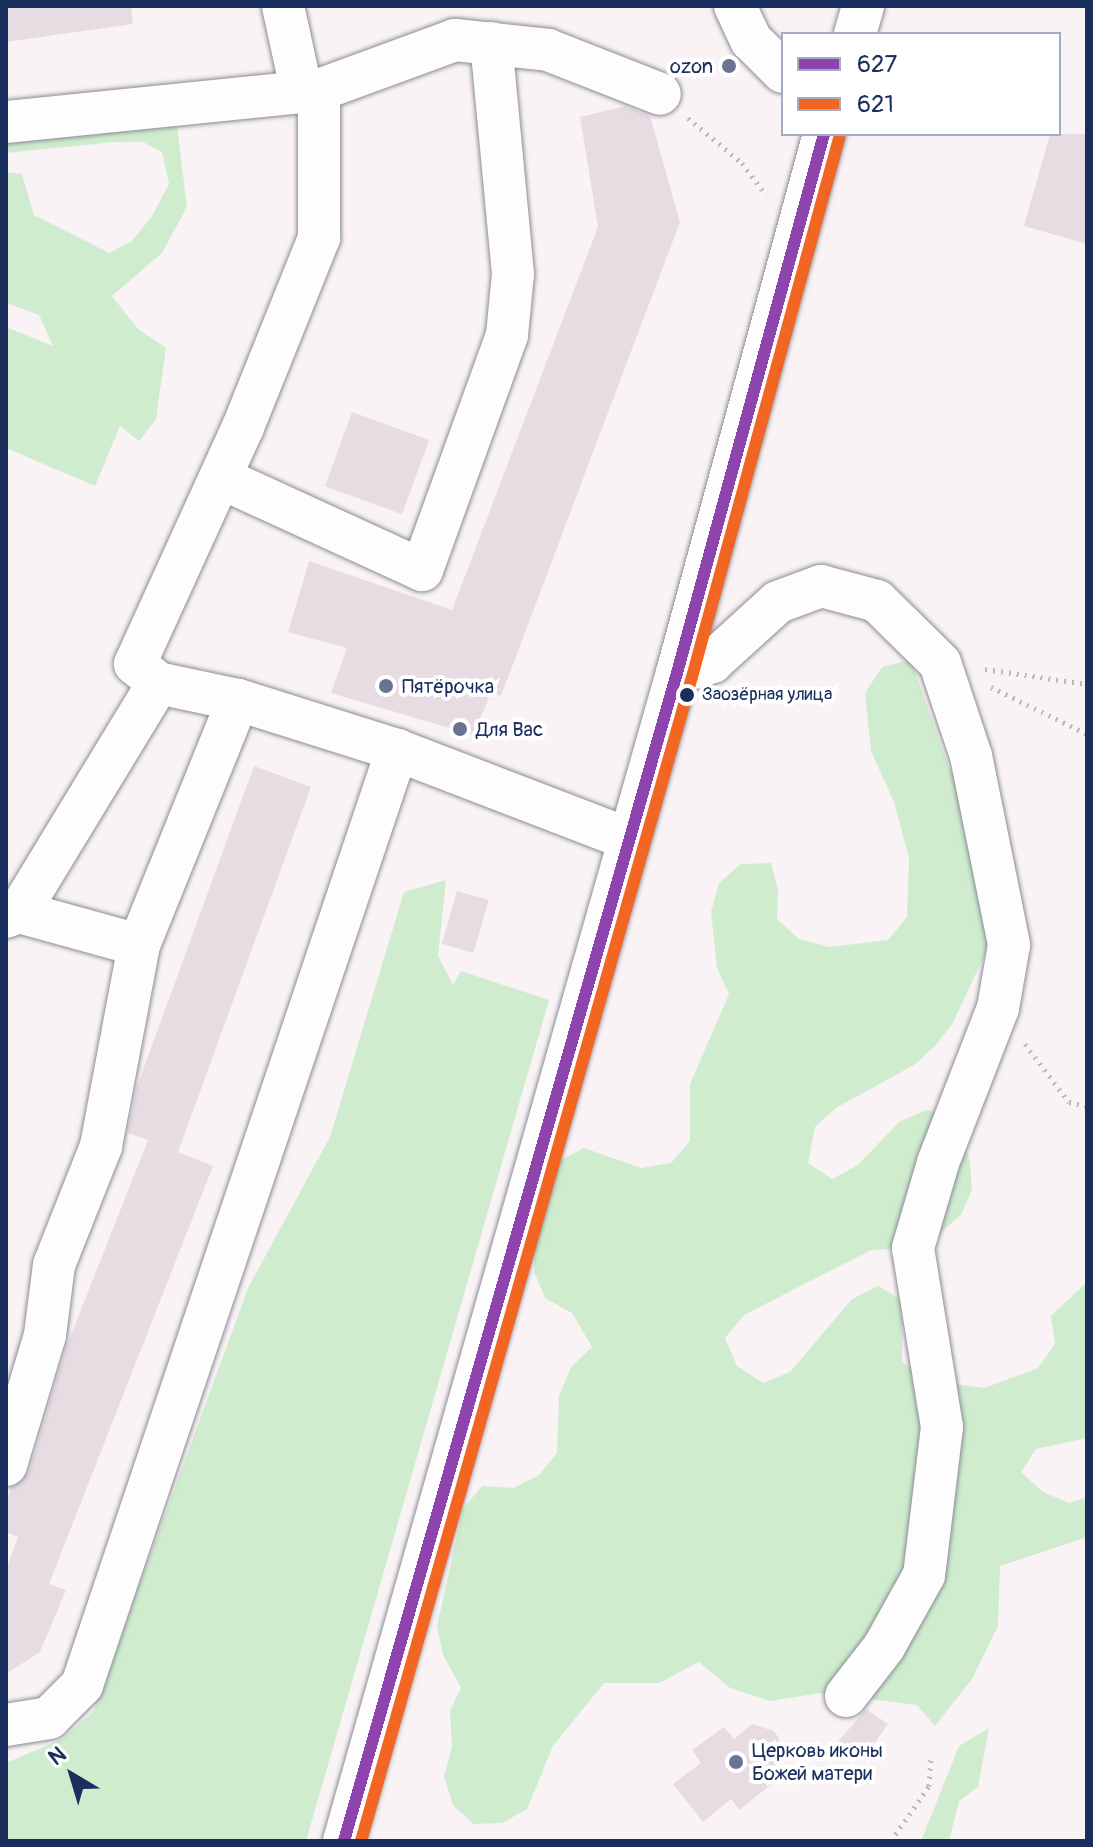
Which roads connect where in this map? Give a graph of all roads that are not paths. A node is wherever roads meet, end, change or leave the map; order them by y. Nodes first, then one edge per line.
1 (283, 6) edge
2 (735, 6) edge
3 (863, 6) edge
4 (856, 32) edge
5 (491, 43) junction
6 (781, 70) edge
7 (310, 92) junction
8 (660, 94) road end
9 (6, 122) edge
10 (823, 136) edge
11 (221, 478) junction
12 (677, 673) junction
13 (158, 683) junction
14 (238, 700) junction
15 (397, 750) junction
16 (626, 838) junction
17 (12, 914) edge
18 (139, 945) junction
19 (6, 1465) edge
20 (846, 1696) dead end
21 (6, 1725) edge
22 (344, 1841) edge

1 - 7 street
2 - 6 street
3 - 4 street
5 - 7 street
5 - 8 street
5 - 11 street
7 - 9 street
7 - 11 street
10 - 12 street
11 - 13 street
12 - 16 street
12 - 20 street
13 - 14 street
13 - 17 street
14 - 15 street
14 - 18 street
15 - 16 street
15 - 21 street
16 - 22 street
17 - 18 street
18 - 19 street

